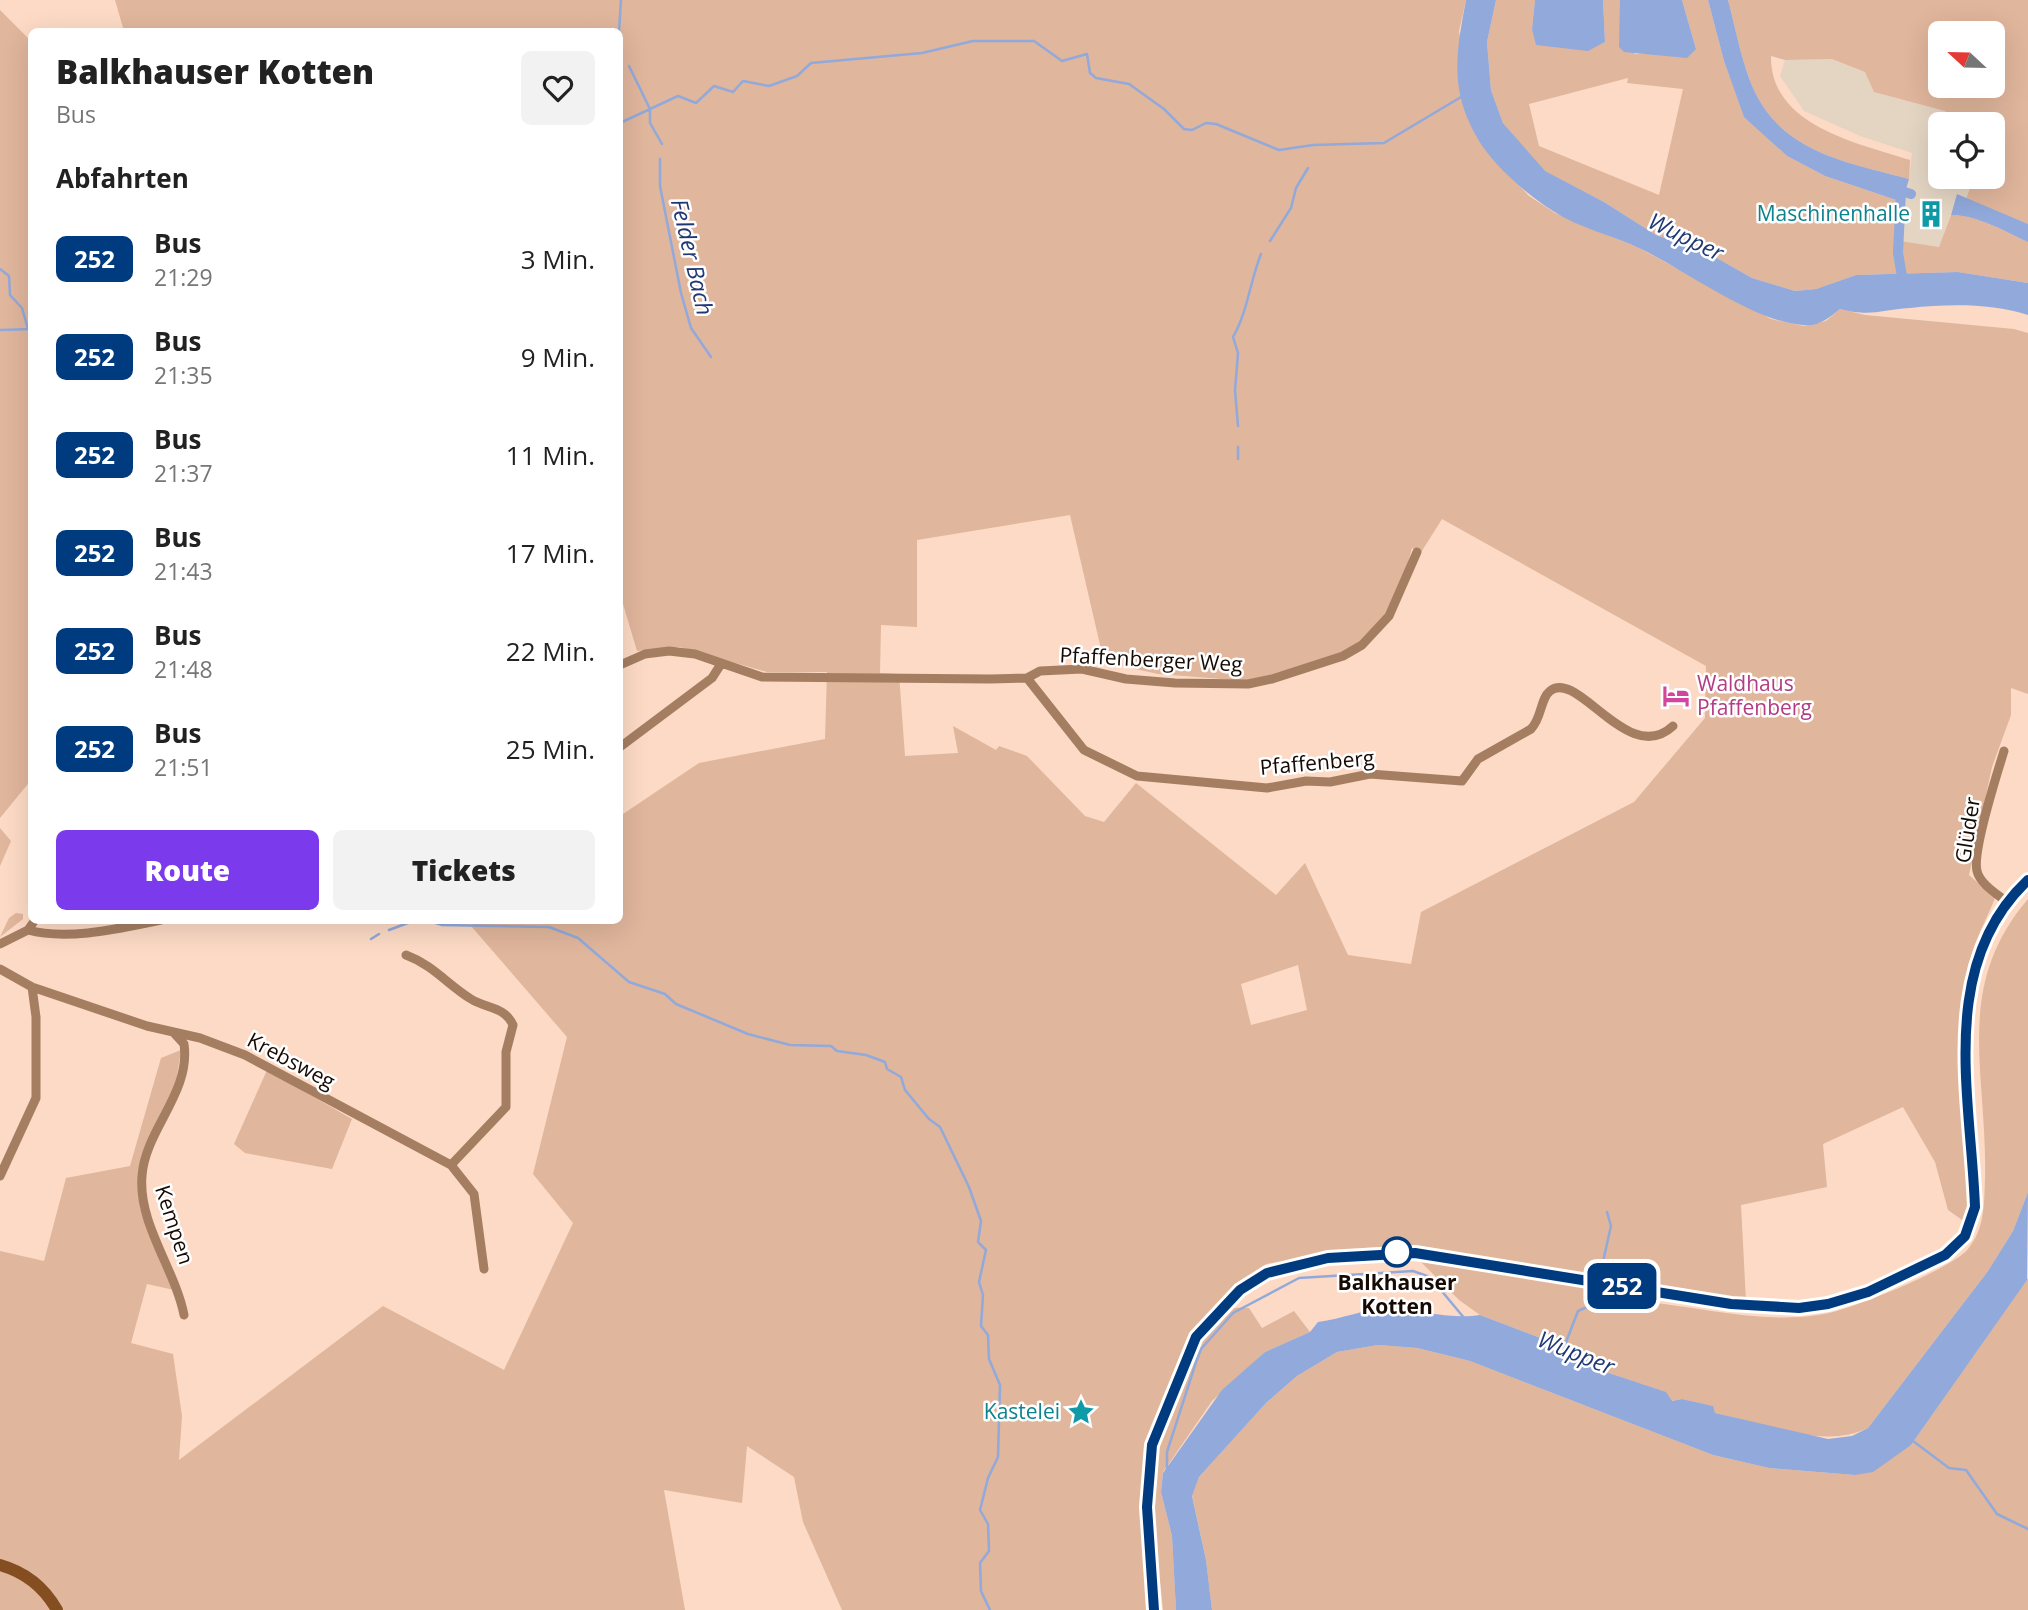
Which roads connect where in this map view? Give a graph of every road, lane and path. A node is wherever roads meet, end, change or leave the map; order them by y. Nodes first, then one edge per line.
1 (1417, 552) dead end
2 (623, 664) edge
3 (721, 664) junction
4 (1027, 678) junction
5 (1672, 726) dead end
6 (623, 745) edge
7 (2004, 751) dead end
8 (2028, 880) edge
9 (2007, 902) junction
10 (32, 924) edge
11 (132, 924) edge
12 (28, 930) junction
13 (0, 944) edge
14 (406, 955) dead end
15 (0, 969) edge
16 (32, 987) junction
17 (172, 1031) junction
18 (451, 1165) junction
19 (0, 1176) edge
20 (484, 1269) dead end
21 (184, 1315) dead end
22 (0, 1565) edge
23 (57, 1610) edge
24 (1154, 1610) edge

1 - 4 street, Pfaffenberger Weg
2 - 3 street, Pfaffenberger Weg
3 - 4 street, Pfaffenberger Weg
3 - 6 street
4 - 5 street, Pfaffenberg
7 - 9 street, Glüder
8 - 9 main road
9 - 24 main road
10 - 12 street
11 - 12 street
12 - 13 street
14 - 18 street
15 - 16 street, Krebsweg
16 - 17 street, Krebsweg
16 - 19 street
17 - 18 street, Krebsweg
17 - 21 street, Kempen
18 - 20 street, Krebsweg
22 - 23 main road

